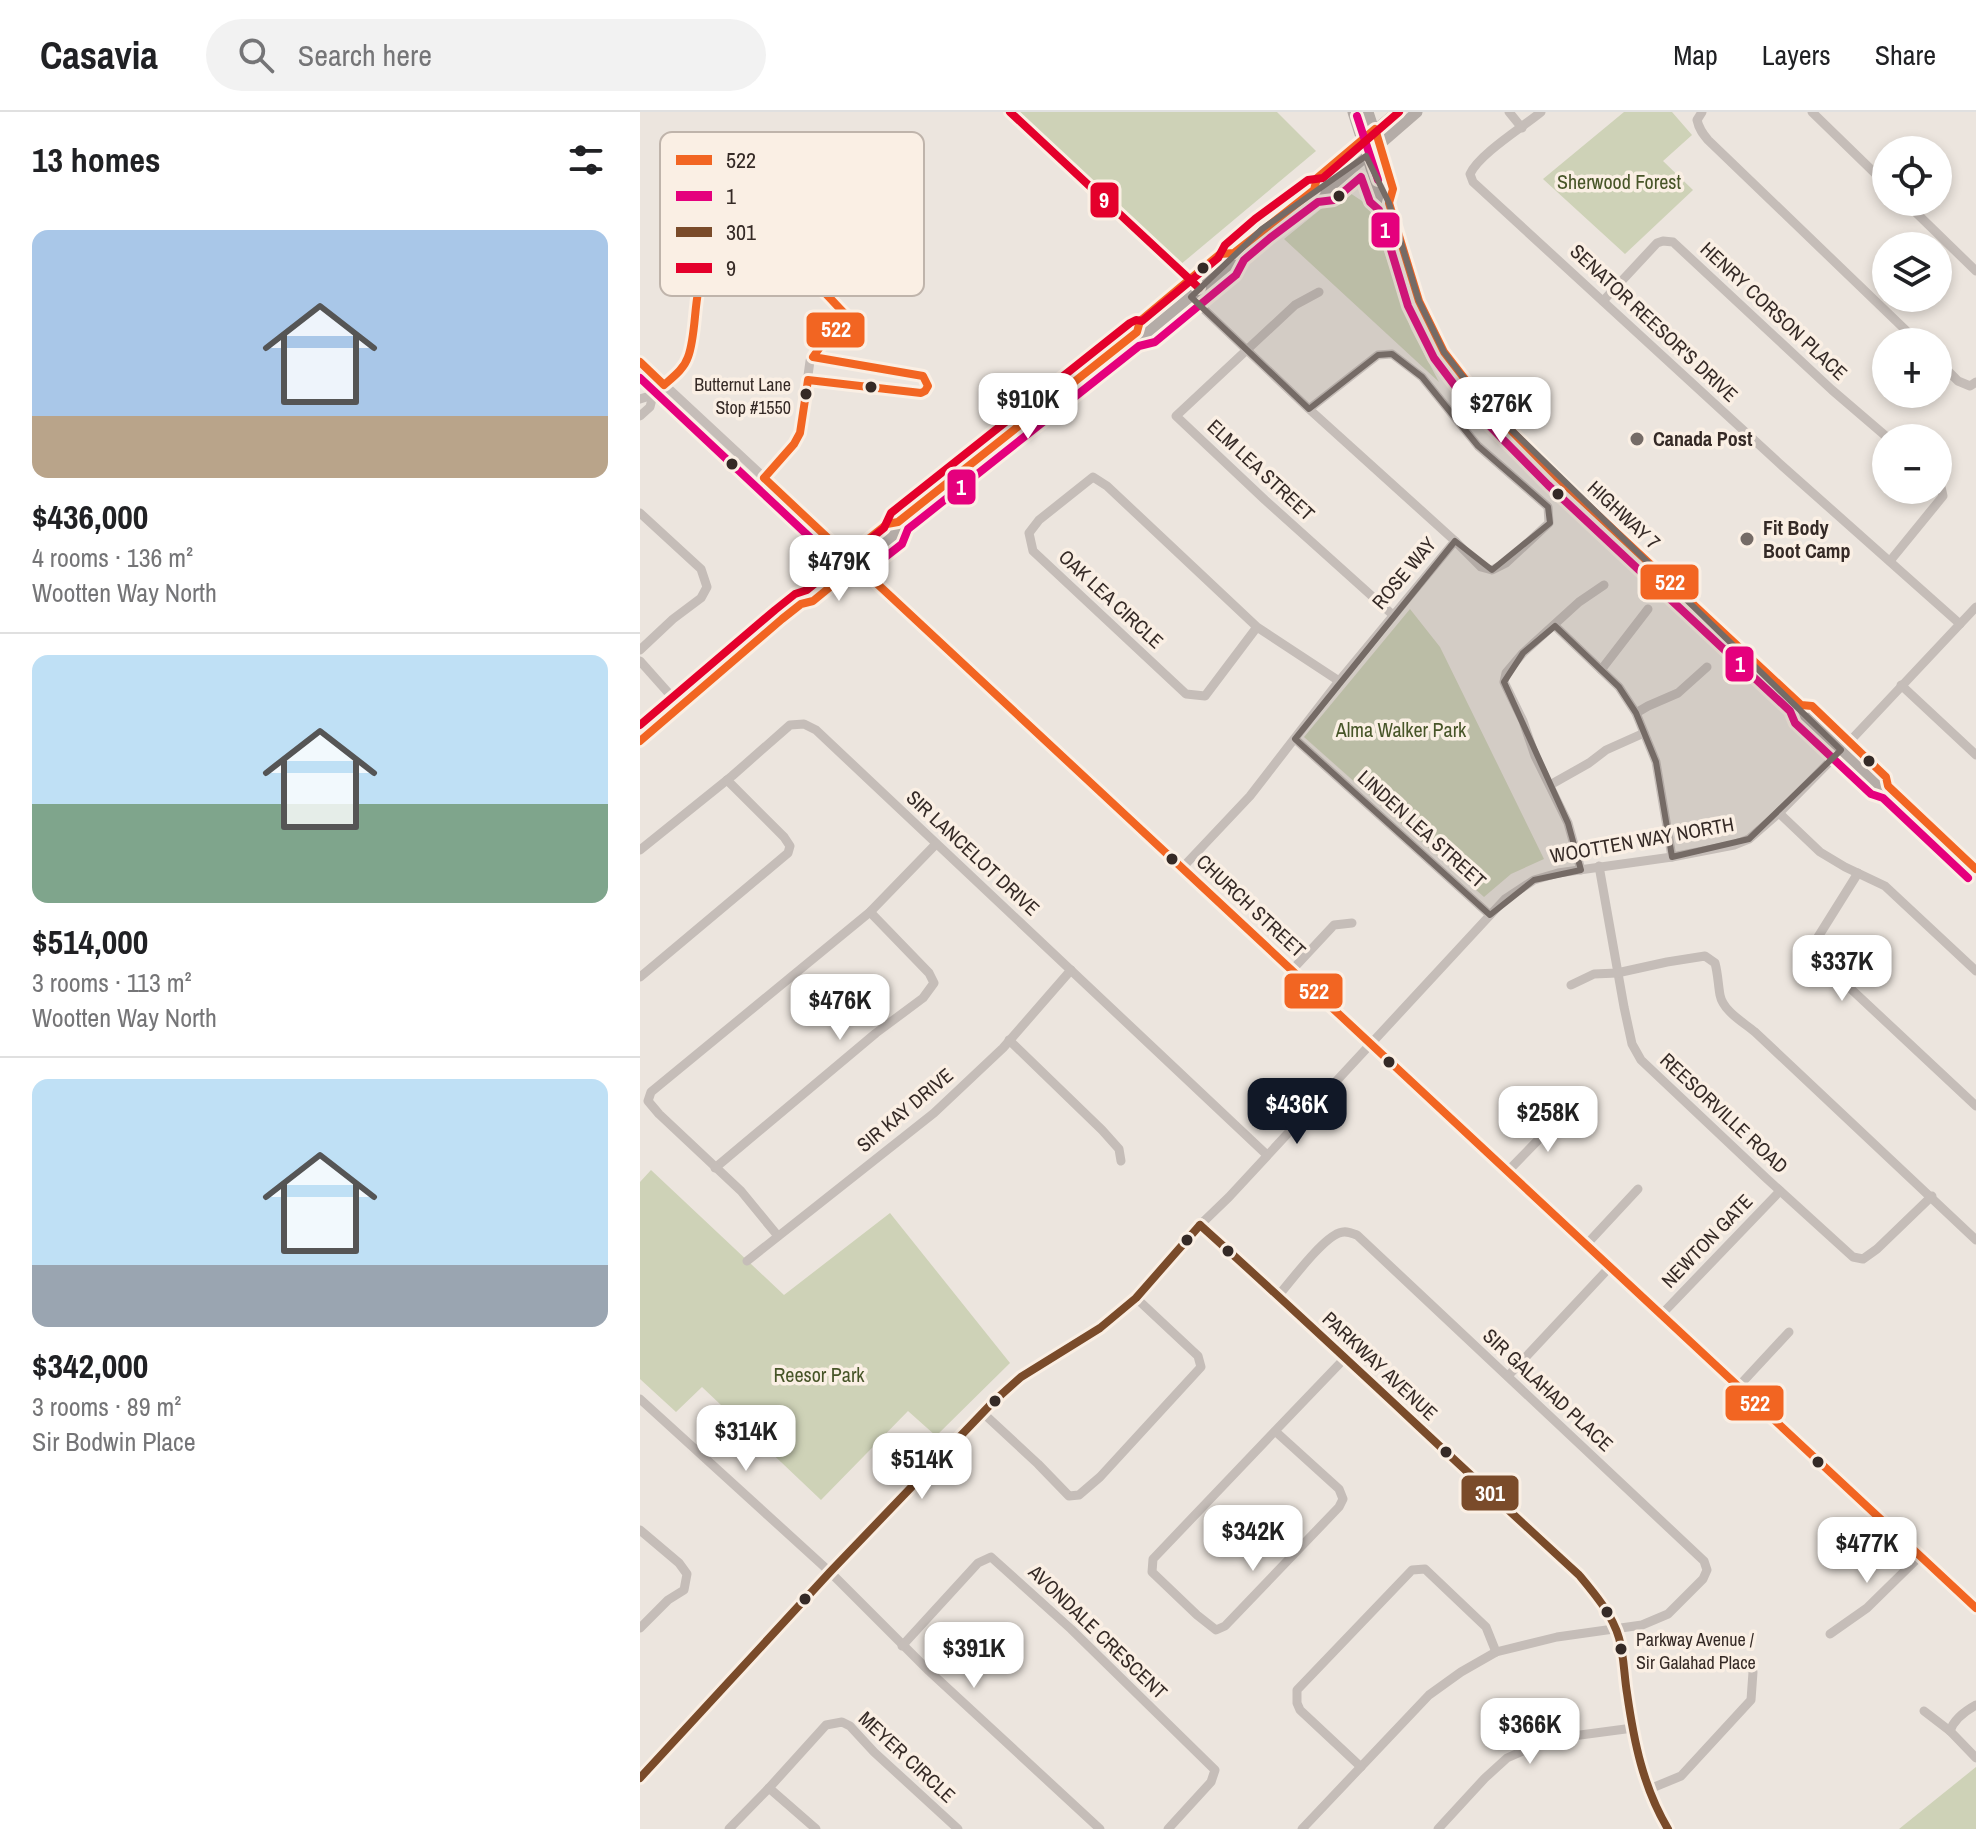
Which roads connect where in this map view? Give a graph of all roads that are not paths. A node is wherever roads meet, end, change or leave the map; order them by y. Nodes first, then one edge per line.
1 (1353, 112) edge
2 (1368, 112) edge
3 (1397, 112) edge
4 (1417, 112) edge
5 (1509, 112) edge
6 (1541, 112) edge
7 (1702, 112) edge
8 (1812, 112) edge
9 (1522, 128) junction
10 (1375, 129) junction
11 (1361, 142) junction
12 (1378, 144) junction
13 (1366, 156) junction
14 (1872, 170) edge
15 (1314, 190) junction
16 (1389, 203) junction
17 (1919, 216) edge
18 (1234, 253) junction
19 (1976, 271) edge
20 (1319, 292) dead end
21 (1191, 297) junction
22 (1603, 301) junction
23 (848, 317) dead end
24 (1903, 328) edge
25 (1137, 332) junction
26 (1247, 350) junction
27 (640, 362) edge
28 (1952, 375) edge
29 (1976, 382) edge
30 (664, 385) junction
31 (653, 395) junction
32 (640, 399) edge
33 (1309, 409) junction
34 (640, 416) edge
35 (1872, 424) edge
36 (764, 478) junction
37 (1936, 504) edge
38 (640, 513) edge
39 (898, 522) junction
40 (1455, 541) junction
41 (847, 556) junction
42 (1890, 561) junction
43 (857, 565) junction
44 (1604, 585) dead end
45 (801, 604) junction
46 (1976, 607) edge
47 (1648, 609) dead end
48 (1393, 615) junction
49 (1960, 624) junction
50 (1555, 626) junction
51 (1257, 627) junction
52 (640, 650) edge
53 (640, 661) edge
54 (1707, 667) dead end
55 (1601, 670) junction
56 (1339, 681) junction
57 (1901, 685) junction
58 (681, 707) junction
59 (1636, 713) junction
60 (1644, 733) junction
61 (1295, 739) junction
62 (640, 741) edge
63 (1845, 746) junction
64 (1975, 752) edge
65 (727, 780) junction
66 (1550, 785) junction
67 (1779, 813) junction
68 (936, 844) junction
69 (640, 850) edge
70 (1672, 857) junction
71 (1599, 866) junction
72 (1183, 867) junction
73 (1976, 869) edge
74 (1581, 870) junction
75 (1858, 873) junction
76 (870, 912) junction
77 (1490, 915) junction
78 (1352, 923) dead end
79 (1071, 970) junction
80 (1292, 970) junction
81 (1976, 971) edge
82 (1617, 973) junction
83 (640, 977) edge
84 (1571, 985) dead end
85 (1009, 1040) junction
86 (1370, 1044) junction
87 (1976, 1106) edge
88 (1548, 1112) dead end
89 (1267, 1155) junction
90 (1121, 1161) dead end
91 (715, 1168) junction
92 (1507, 1172) junction
93 (1638, 1189) dead end
94 (1780, 1191) junction
95 (1932, 1196) junction
96 (1200, 1225) junction
97 (778, 1236) junction
98 (1976, 1240) edge
99 (1585, 1246) junction
100 (747, 1261) dead end
101 (1609, 1268) junction
102 (1278, 1296) junction
103 (1136, 1298) junction
104 (1660, 1316) junction
105 (1789, 1332) dead end
106 (1346, 1357) junction
107 (1508, 1376) junction
108 (1737, 1388) junction
109 (640, 1399) edge
110 (983, 1413) junction
111 (1275, 1431) junction
112 (640, 1530) edge
113 (1920, 1556) junction
114 (830, 1572) junction
115 (1976, 1608) edge
116 (640, 1628) edge
117 (1616, 1630) junction
118 (1830, 1634) dead end
119 (902, 1646) junction
120 (1496, 1652) junction
121 (1753, 1672) dead end
122 (1976, 1705) edge
123 (1924, 1711) dead end
124 (1633, 1728) junction
125 (1950, 1731) junction
126 (1976, 1758) edge
127 (1361, 1767) junction
128 (640, 1778) edge
129 (769, 1788) junction
130 (1647, 1790) junction
131 (729, 1829) edge
132 (816, 1829) edge
133 (958, 1829) edge
134 (1100, 1829) edge
135 (1168, 1829) edge
136 (1302, 1829) edge
137 (1438, 1829) edge
138 (1668, 1829) edge

1 - 11 main road, HIGHWAY 7
2 - 10 main road, HIGHWAY 7
3 - 10 main road
4 - 12 main road
5 - 9 street
6 - 9 street, SENATOR REESOR'S DRIVE
7 - 24 street
8 - 14 street
9 - 22 street, SENATOR REESOR'S DRIVE
10 - 11 main road
10 - 12 main road, HIGHWAY 7
11 - 13 main road, HIGHWAY 7
11 - 15 main road
12 - 13 main road
12 - 16 main road, HIGHWAY 7
13 - 15 main road
13 - 16 main road, HIGHWAY 7
15 - 18 main road
16 - 63 main road, HIGHWAY 7
17 - 19 street
18 - 21 main road
18 - 25 main road
20 - 26 street
21 - 25 main road
21 - 26 street, ROSE WAY
22 - 35 street, HENRY CORSON PLACE
22 - 42 street, SENATOR REESOR'S DRIVE
23 - 36 street
25 - 39 main road
26 - 33 street, ROSE WAY
26 - 48 street, ELM LEA STREET
27 - 30 street, CHURCH STREET
28 - 29 street
30 - 31 street
30 - 36 street, CHURCH STREET
31 - 32 street
31 - 34 street
33 - 40 street, ROSE WAY
33 - 40 street
36 - 41 street, CHURCH STREET
37 - 42 street
38 - 52 street
39 - 41 main road
39 - 43 main road
40 - 48 street, ROSE WAY
41 - 43 street, CHURCH STREET
41 - 45 main road
42 - 49 street, SENATOR REESOR'S DRIVE
43 - 45 main road
43 - 72 street, CHURCH STREET
44 - 50 street
45 - 58 main road
46 - 49 street, WOOTTEN WAY NORTH
47 - 55 street
48 - 56 street, ROSE WAY
49 - 57 street, WOOTTEN WAY NORTH
50 - 55 street
50 - 66 street
51 - 51 street, OAK LEA CIRCLE
51 - 56 street, OAK LEA CIRCLE
53 - 58 street
54 - 59 street
55 - 59 street
56 - 61 street, ROSE WAY
57 - 63 street, WOOTTEN WAY NORTH
57 - 64 street
58 - 62 main road
59 - 60 street
60 - 66 street
60 - 70 street
61 - 72 street, ROSE WAY
61 - 77 street, LINDEN LEA STREET
63 - 67 street, WOOTTEN WAY NORTH
63 - 73 main road, HIGHWAY 7
65 - 68 street, SIR LANCELOT DRIVE
65 - 69 street, SIR LANCELOT DRIVE
65 - 83 street
66 - 74 street
67 - 70 street, WOOTTEN WAY NORTH
67 - 75 street
68 - 76 street
68 - 79 street, SIR LANCELOT DRIVE
70 - 71 street, WOOTTEN WAY NORTH
71 - 74 street, WOOTTEN WAY NORTH
71 - 82 street, REESORVILLE ROAD
72 - 80 street, CHURCH STREET
74 - 77 street, WOOTTEN WAY NORTH
75 - 81 street
75 - 87 street
76 - 91 street
76 - 91 street
77 - 86 street, WOOTTEN WAY NORTH
78 - 80 street
79 - 85 street, SIR KAY DRIVE
79 - 89 street, SIR LANCELOT DRIVE
80 - 86 street, CHURCH STREET
82 - 84 street
82 - 94 street, REESORVILLE ROAD
82 - 95 street
85 - 90 street
85 - 97 street, SIR KAY DRIVE
86 - 89 street, WOOTTEN WAY NORTH
86 - 92 street, CHURCH STREET
88 - 92 street
89 - 96 street, WOOTTEN WAY NORTH
91 - 97 street
92 - 99 street, CHURCH STREET
93 - 99 street
94 - 95 street, REESORVILLE ROAD
94 - 104 street, NEWTON GATE
95 - 98 street
96 - 102 street, PARKWAY AVENUE
96 - 103 street, WOOTTEN WAY NORTH
97 - 100 street, SIR KAY DRIVE
99 - 101 street, CHURCH STREET
101 - 104 street, CHURCH STREET
101 - 107 street
102 - 106 street, PARKWAY AVENUE
102 - 107 street, SIR GALAHAD PLACE
103 - 110 street, WOOTTEN WAY NORTH
103 - 110 street
104 - 108 street, CHURCH STREET
105 - 108 street
106 - 111 street
106 - 117 street, PARKWAY AVENUE
107 - 117 street, SIR GALAHAD PLACE
108 - 113 street, CHURCH STREET
109 - 114 street
110 - 114 street, WOOTTEN WAY NORTH
111 - 111 street
112 - 116 street
113 - 115 street, CHURCH STREET
113 - 118 street
114 - 119 street
114 - 128 street, WOOTTEN WAY NORTH
117 - 120 street, SIR GALAHAD PLACE
117 - 124 street, PARKWAY AVENUE
119 - 134 street
119 - 135 street, AVONDALE CRESCENT
120 - 127 street, SIR GALAHAD PLACE
120 - 127 street
121 - 130 street
122 - 125 street
123 - 125 street
124 - 130 street, PARKWAY AVENUE
124 - 137 street
125 - 126 street
127 - 136 street, SIR GALAHAD PLACE
129 - 131 street, MEYER CIRCLE
129 - 132 street
129 - 133 street, MEYER CIRCLE
130 - 138 street, PARKWAY AVENUE

